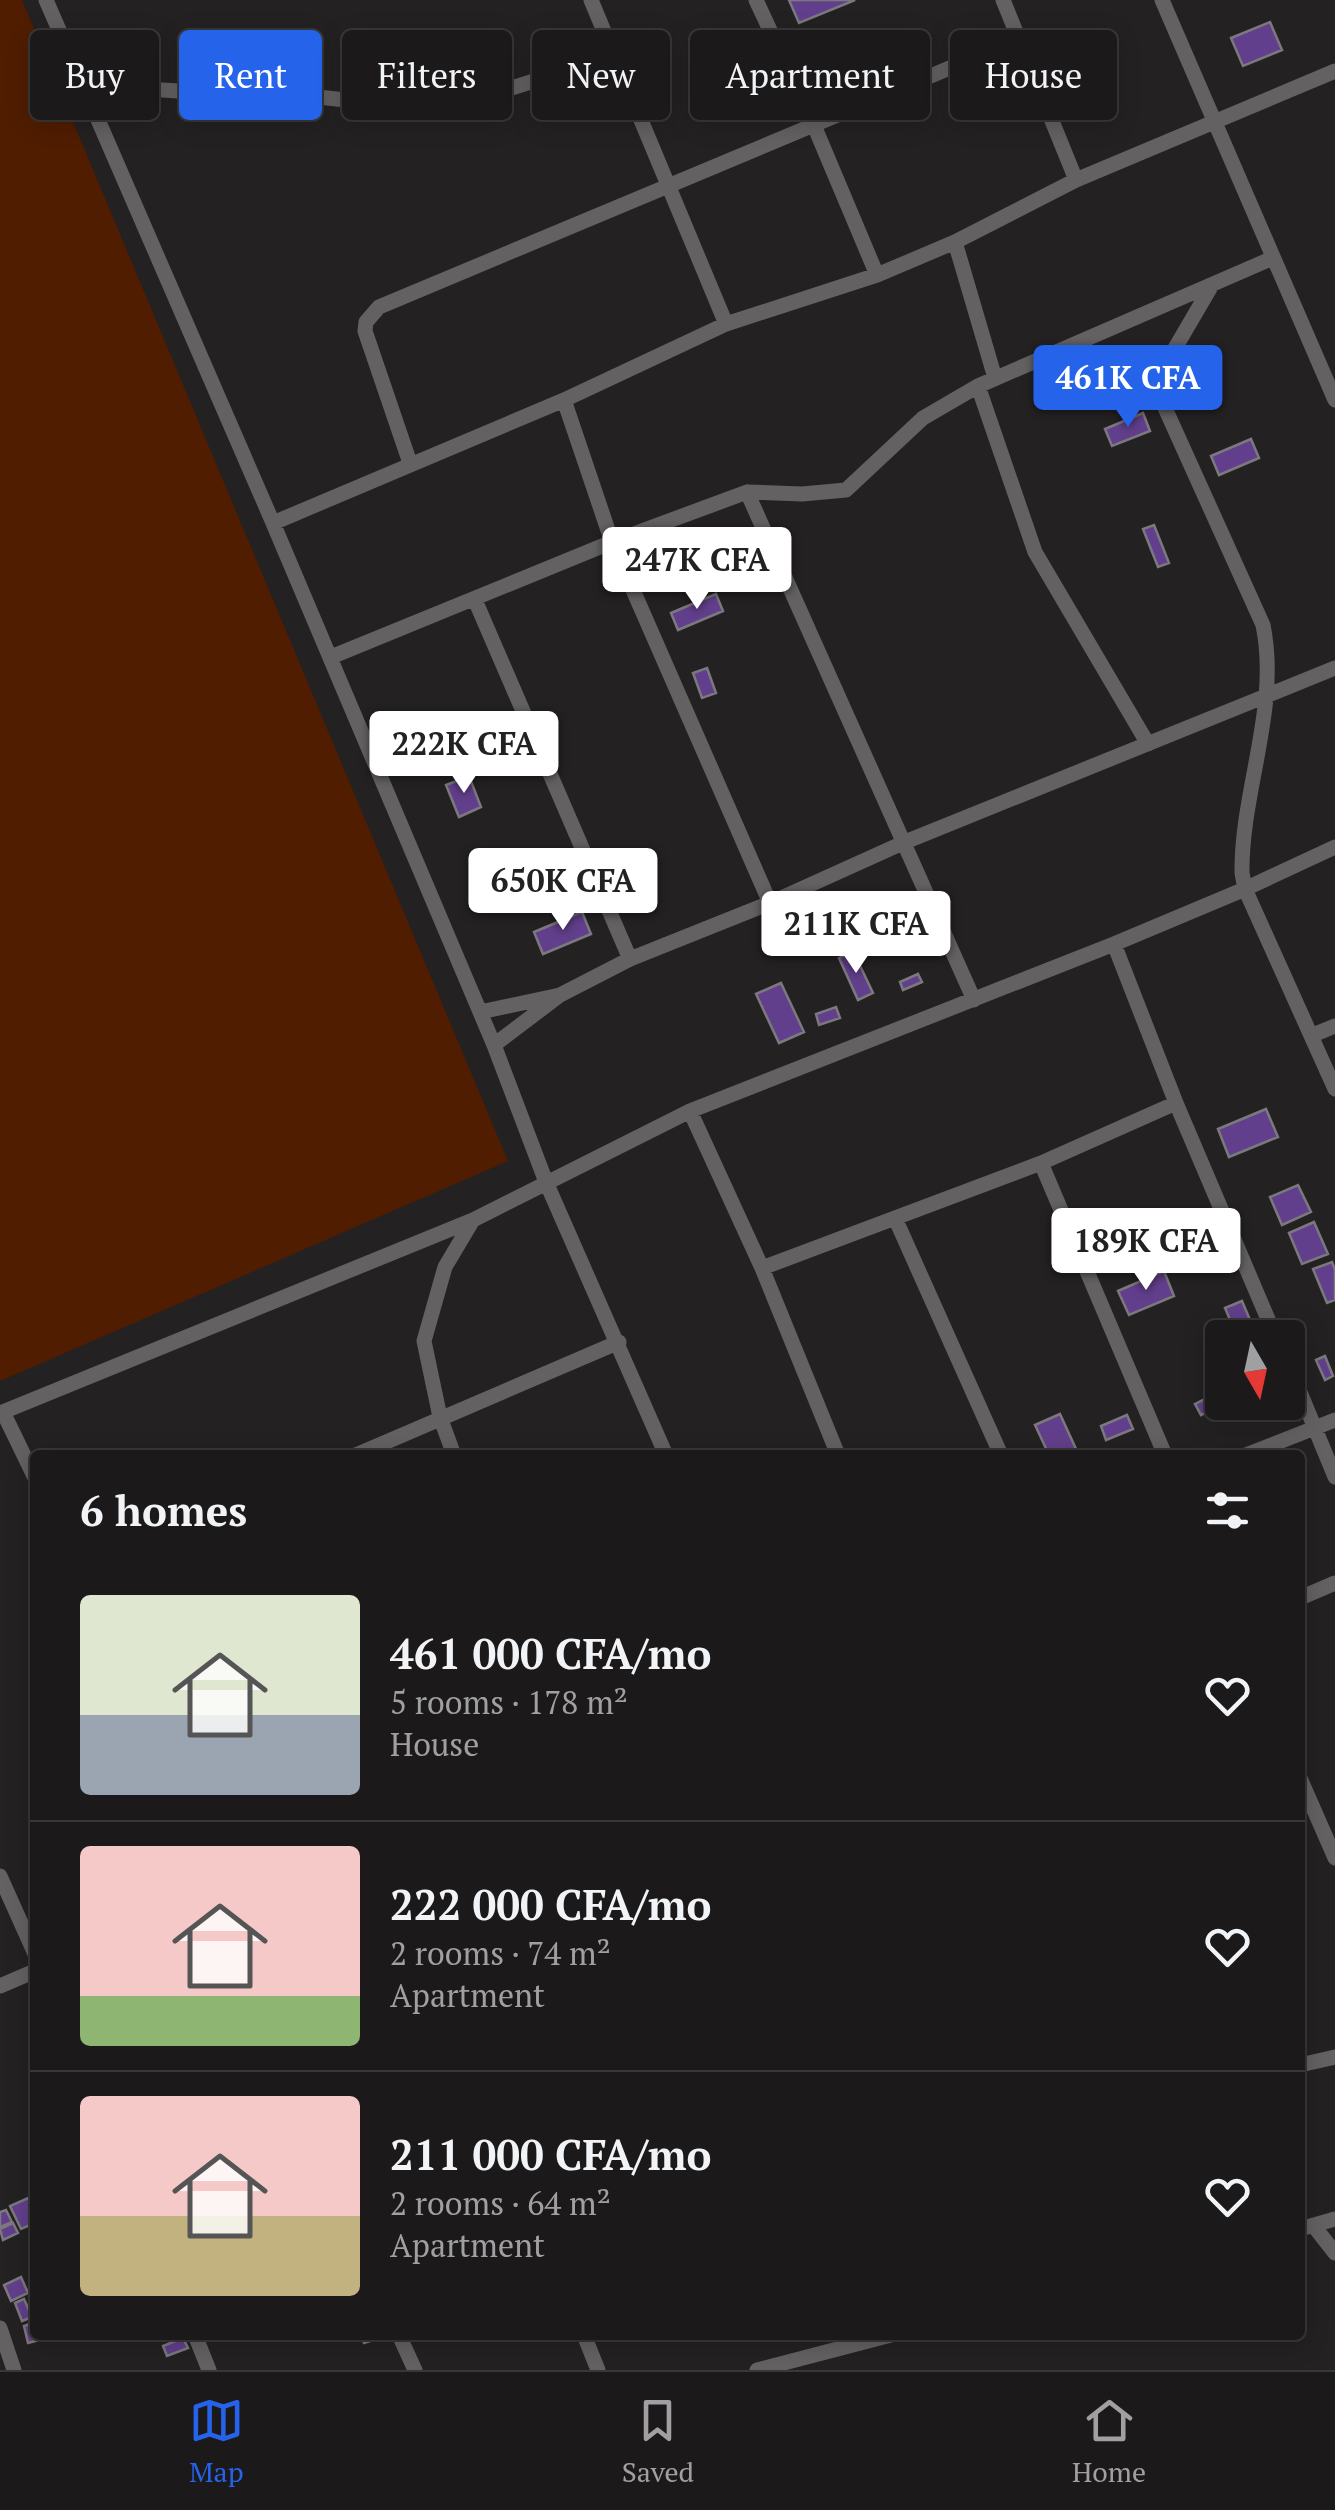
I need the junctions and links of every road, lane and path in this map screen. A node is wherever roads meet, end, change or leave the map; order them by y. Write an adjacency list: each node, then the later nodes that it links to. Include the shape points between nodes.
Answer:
1 (46, 0): 6 (street)
2 (591, 0): 7 (street)
3 (756, 0): 17 (street)
4 (1003, 0): 8 (street)
5 (1162, 0): 16 (street)
6 (59, 30)
7 (603, 30)
8 (1015, 30)
9 (950, 67): 17 (street)
10 (1335, 71): 16 (street)
11 (532, 82): 12 (street, via 456,106)
12 (159, 90)
13 (98, 120): 31 (street)
14 (642, 120): 19 (street)
15 (1052, 120): 18 (street)
16 (1214, 122): 18 (street); 21 (street)
17 (813, 123): 19 (street); 22 (street)
18 (1076, 180): 20 (street)
19 (670, 184): 24 (street); 29 (street, via 372,312 367,344)
20 (955, 242): 22 (street); 25 (street)
21 (1274, 258): 23 (street); 28 (street)
22 (877, 274): 24 (street)
23 (1212, 285): 25 (street); 36 (street, via 1156,388 1263,625)
24 (726, 324): 27 (street)
25 (994, 378): 26 (street)
26 (978, 386): 30 (street, via 923,418 846,490); 37 (street, via 1034,552)
27 (564, 400): 29 (street); 32 (street)
28 (1335, 400)
29 (410, 464): 31 (street)
30 (747, 492): 32 (street); 38 (street)
31 (273, 523): 34 (street)
32 (612, 542): 33 (street); 41 (street)
33 (475, 600): 34 (street); 43 (street)
34 (331, 657): 46 (street)
35 (1335, 668): 36 (street)
36 (1266, 698): 37 (street); 40 (street, via 1242,859)
37 (1148, 744): 38 (street)
38 (904, 842): 41 (street); 45 (street)
39 (1335, 847): 40 (street)
40 (1245, 890): 42 (street); 48 (street)
41 (770, 903): 43 (street)
42 (1114, 944): 45 (street); 51 (street)
43 (630, 959): 44 (street)
44 (560, 995): 46 (street); 49 (street)
45 (974, 1000): 52 (street)
46 (480, 1012): 49 (street)
47 (1335, 1026): 48 (street)
48 (1313, 1036): 50 (street)
49 (494, 1045): 54 (street)
50 (1335, 1089)
51 (1176, 1103): 53 (street); 58 (street)
52 (690, 1112): 54 (street); 57 (street)
53 (1041, 1163): 55 (street); 70 (street)
54 (546, 1182): 56 (street); 59 (street)
55 (896, 1218): 57 (street); 69 (street)
56 (473, 1220): 61 (street); 62 (street, via 445,1266 425,1334)
57 (762, 1268): 68 (street)
58 (1268, 1320)
59 (618, 1342): 62 (street); 67 (street)
60 (1305, 1402): 64 (street)
61 (2, 1412): 72 (street)
62 (440, 1416): 65 (street); 66 (street)
63 (1335, 1420): 64 (street)
64 (1316, 1428): 71 (street); 73 (street)
65 (367, 1450)
66 (452, 1450)
67 (664, 1450)
68 (836, 1450)
69 (999, 1450)
70 (1163, 1450)
71 (1259, 1450)
72 (30, 1468)
73 (1335, 1478)
74 (1335, 1583): 75 (street)
75 (1305, 1596)
76 (1305, 1789): 77 (street)
77 (1335, 1858)
78 (0, 1876): 79 (street)
79 (30, 1943)
80 (30, 1973): 81 (street)
81 (0, 1986)
82 (1335, 2057): 83 (street)
83 (1305, 2064)
84 (1335, 2219): 85 (street)
85 (1306, 2227): 86 (street)
86 (1335, 2253)
87 (0, 2328): 92 (street)
88 (197, 2340): 93 (street)
89 (402, 2340): 94 (street)
90 (586, 2340): 95 (street)
91 (872, 2340): 96 (street)
92 (14, 2370)
93 (209, 2370)
94 (415, 2370)
95 (598, 2370)
96 (757, 2370)

